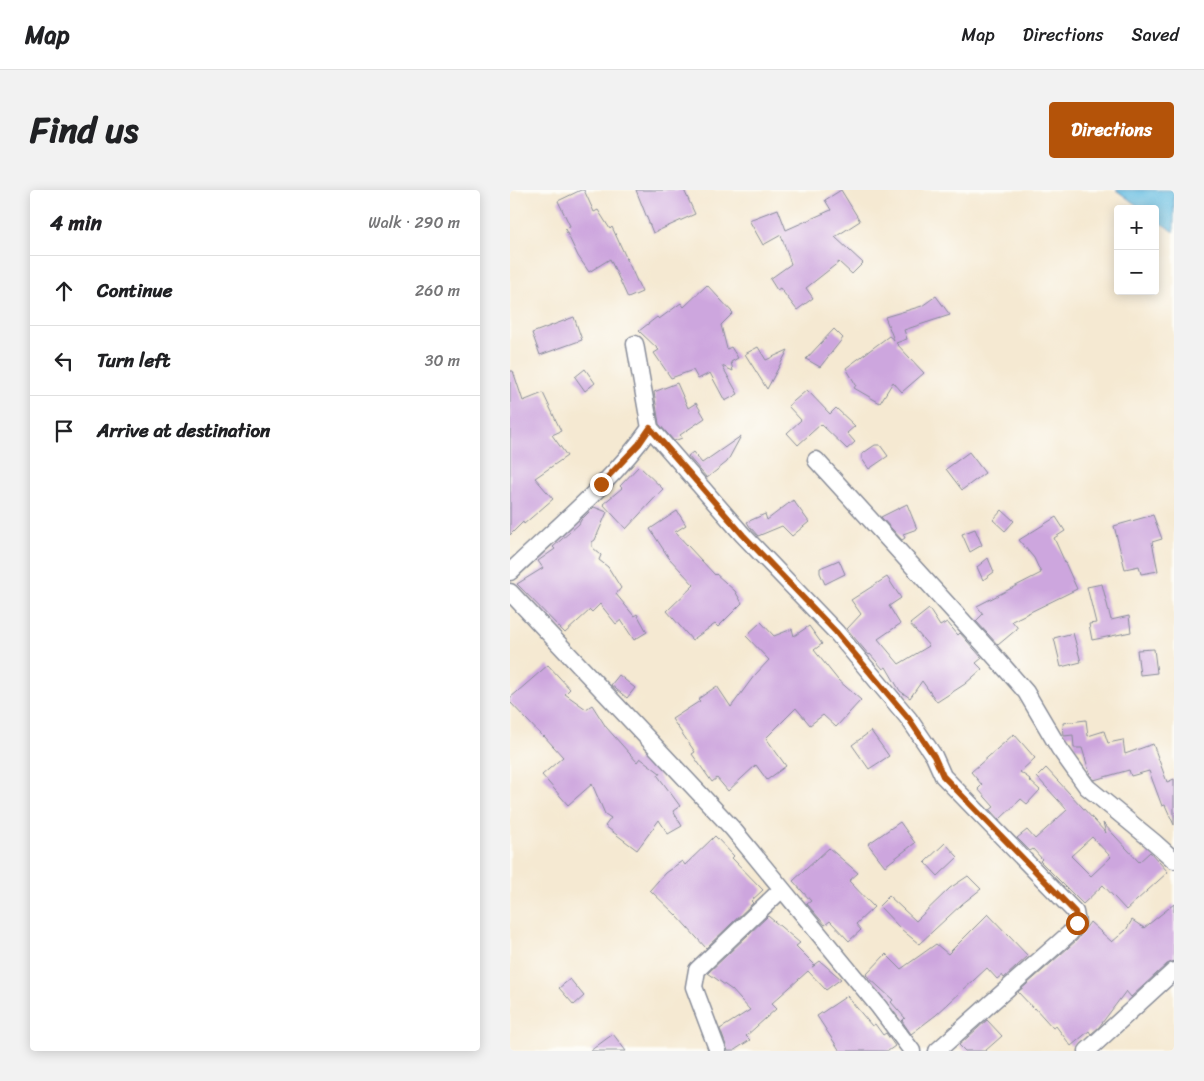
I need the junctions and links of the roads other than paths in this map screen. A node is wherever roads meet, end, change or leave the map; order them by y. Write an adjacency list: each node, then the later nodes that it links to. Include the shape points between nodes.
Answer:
1 (635, 344): 2 (street)
2 (650, 428): 4 (street, via 601,484); 11 (street, via 743,535 836,632 909,719 934,756 943,776 1075,912 1077,923 1070,933)
3 (816, 460): 6 (street, via 1026,692 1087,787)
4 (510, 572)
5 (510, 592): 7 (street, via 732,828)
6 (1174, 860)
7 (782, 889): 9 (street, via 698,970 694,987); 10 (street)
8 (1174, 971): 12 (street)
9 (718, 1051)
10 (912, 1051)
11 (937, 1051)
12 (1087, 1051)

